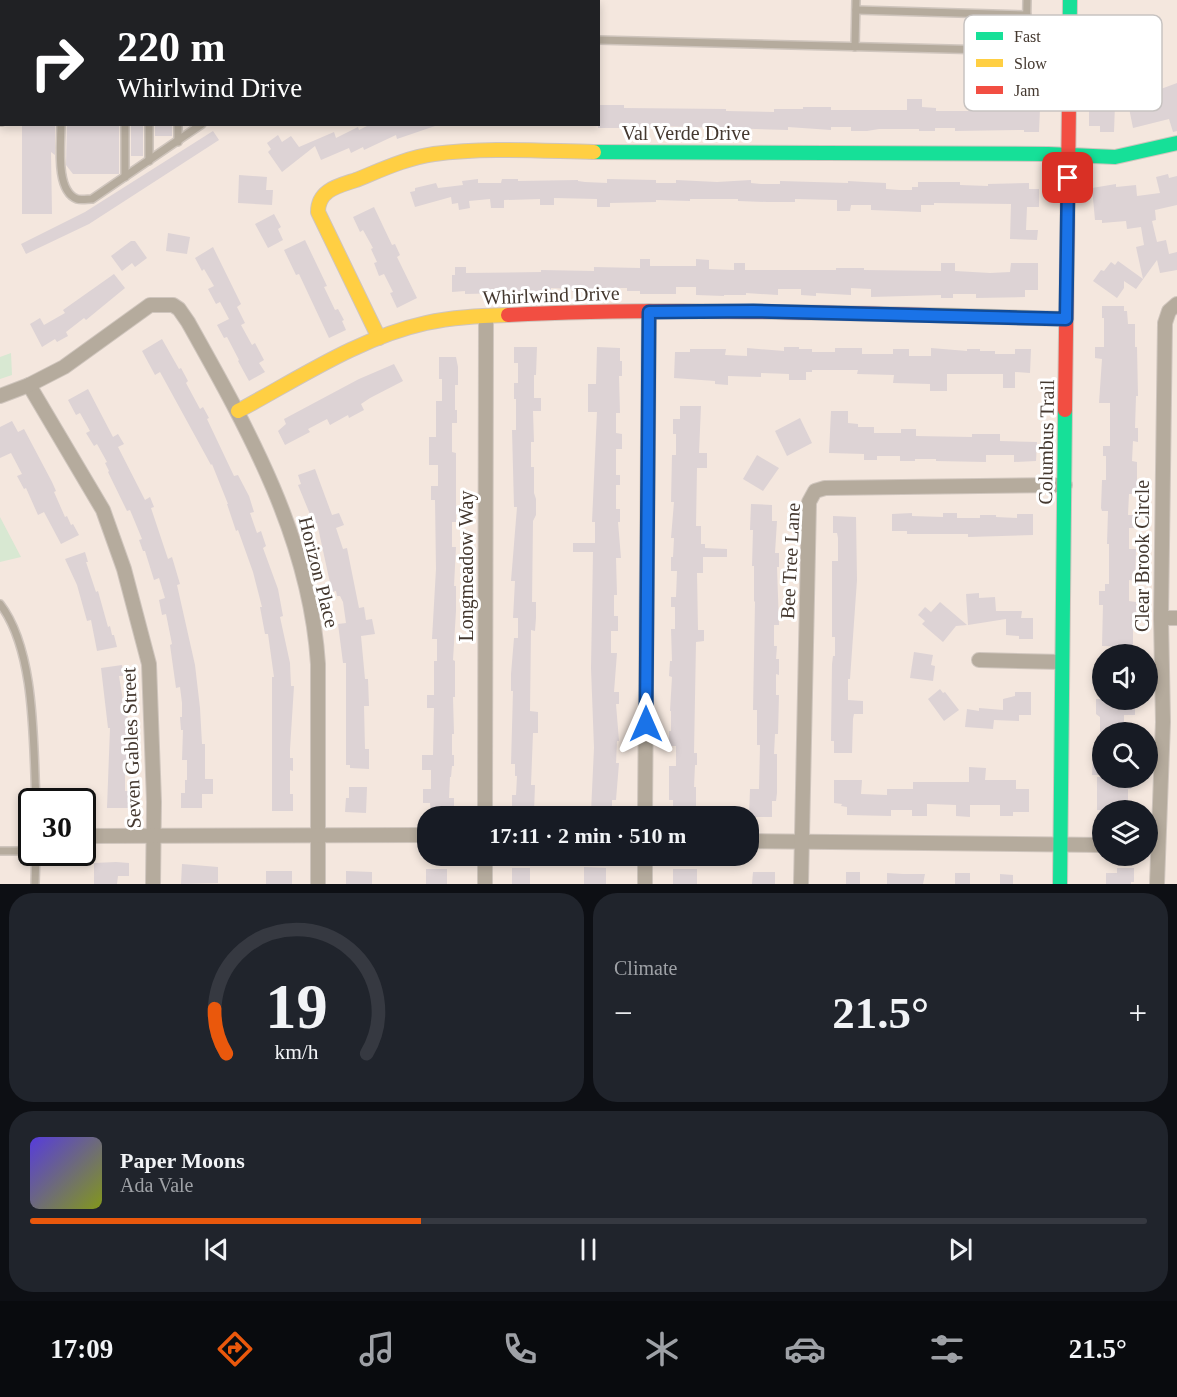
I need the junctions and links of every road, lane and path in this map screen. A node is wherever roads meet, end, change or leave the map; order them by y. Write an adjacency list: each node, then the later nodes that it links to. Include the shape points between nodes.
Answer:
1 (856, 0): 4 (lane)
2 (1027, 0): 5 (lane)
3 (1070, 0): 6 (street, Columbus Trail)
4 (856, 10): 5 (lane); 8 (lane)
5 (1026, 15)
6 (1070, 15)
7 (600, 40): 8 (lane)
8 (855, 47): 9 (lane)
9 (964, 50)
10 (1068, 111): 18 (street, Columbus Trail)
11 (61, 126): 20 (lane, via 61,177 68,191 78,199 92,199)
12 (125, 126): 20 (lane)
13 (149, 126): 19 (lane)
14 (178, 126): 16 (lane)
15 (199, 126): 16 (lane)
16 (178, 142): 19 (lane)
17 (1177, 142): 18 (street, Val Verde Drive, via 1115,157)
18 (1068, 155): 24 (street, Columbus Trail); 25 (street, Val Verde Drive, via 474,151 406,160 326,191 318,204 318,212)
19 (149, 161): 20 (lane)
20 (125, 177)
21 (1177, 304): 29 (street, Clear Brook Circle, via 1169,311 1165,323)
22 (649, 312): 23 (street, Whirlwind Drive); 24 (street, Whirlwind Drive); 40 (street)
23 (486, 316): 25 (street, Whirlwind Drive, via 426,323); 39 (street, Longmeadow Way)
24 (1066, 319): 31 (street, Columbus Trail)
25 (379, 338): 28 (street, Whirlwind Drive)
26 (29, 385): 27 (street); 28 (street, Horizon Place, via 64,367 150,305 166,304 179,309 188,322); 42 (street, Seven Gables Street, via 103,510 124,569 149,664)
27 (0, 396)
28 (238, 411): 41 (street, Horizon Place, via 292,532 316,629)
29 (1162, 458): 30 (street); 33 (street, Clear Brook Circle)
30 (1177, 458)
31 (1065, 485): 36 (street, Columbus Trail); 46 (street, Bee Tree Lane, via 814,491 810,502)
32 (1, 604): 37 (lane, via 18,638 31,699)
33 (1161, 618): 34 (street); 38 (street, Clear Brook Circle, via 1163,722)
34 (1177, 618)
35 (979, 660): 36 (street)
36 (1062, 662): 47 (street, Columbus Trail)
37 (35, 788)
38 (1157, 800)
39 (485, 806)
40 (645, 806)
41 (318, 834): 42 (street); 43 (street); 57 (street, Horizon Place)
42 (153, 835): 44 (street); 56 (street, Seven Gables Street)
43 (417, 835)
44 (96, 836)
45 (759, 841): 46 (street)
46 (802, 842): 47 (street); 60 (street, Bee Tree Lane)
47 (1060, 845): 48 (street); 61 (street, Columbus Trail)
48 (1092, 845)
49 (0, 851): 50 (lane)
50 (18, 851)
51 (36, 866): 55 (lane)
52 (485, 866): 58 (street)
53 (645, 866): 59 (street)
54 (1155, 866): 62 (street, Clear Brook Circle)
55 (35, 884)
56 (153, 884)
57 (318, 884)
58 (485, 884)
59 (645, 884)
60 (801, 884)
61 (1060, 884)
62 (1157, 884)

